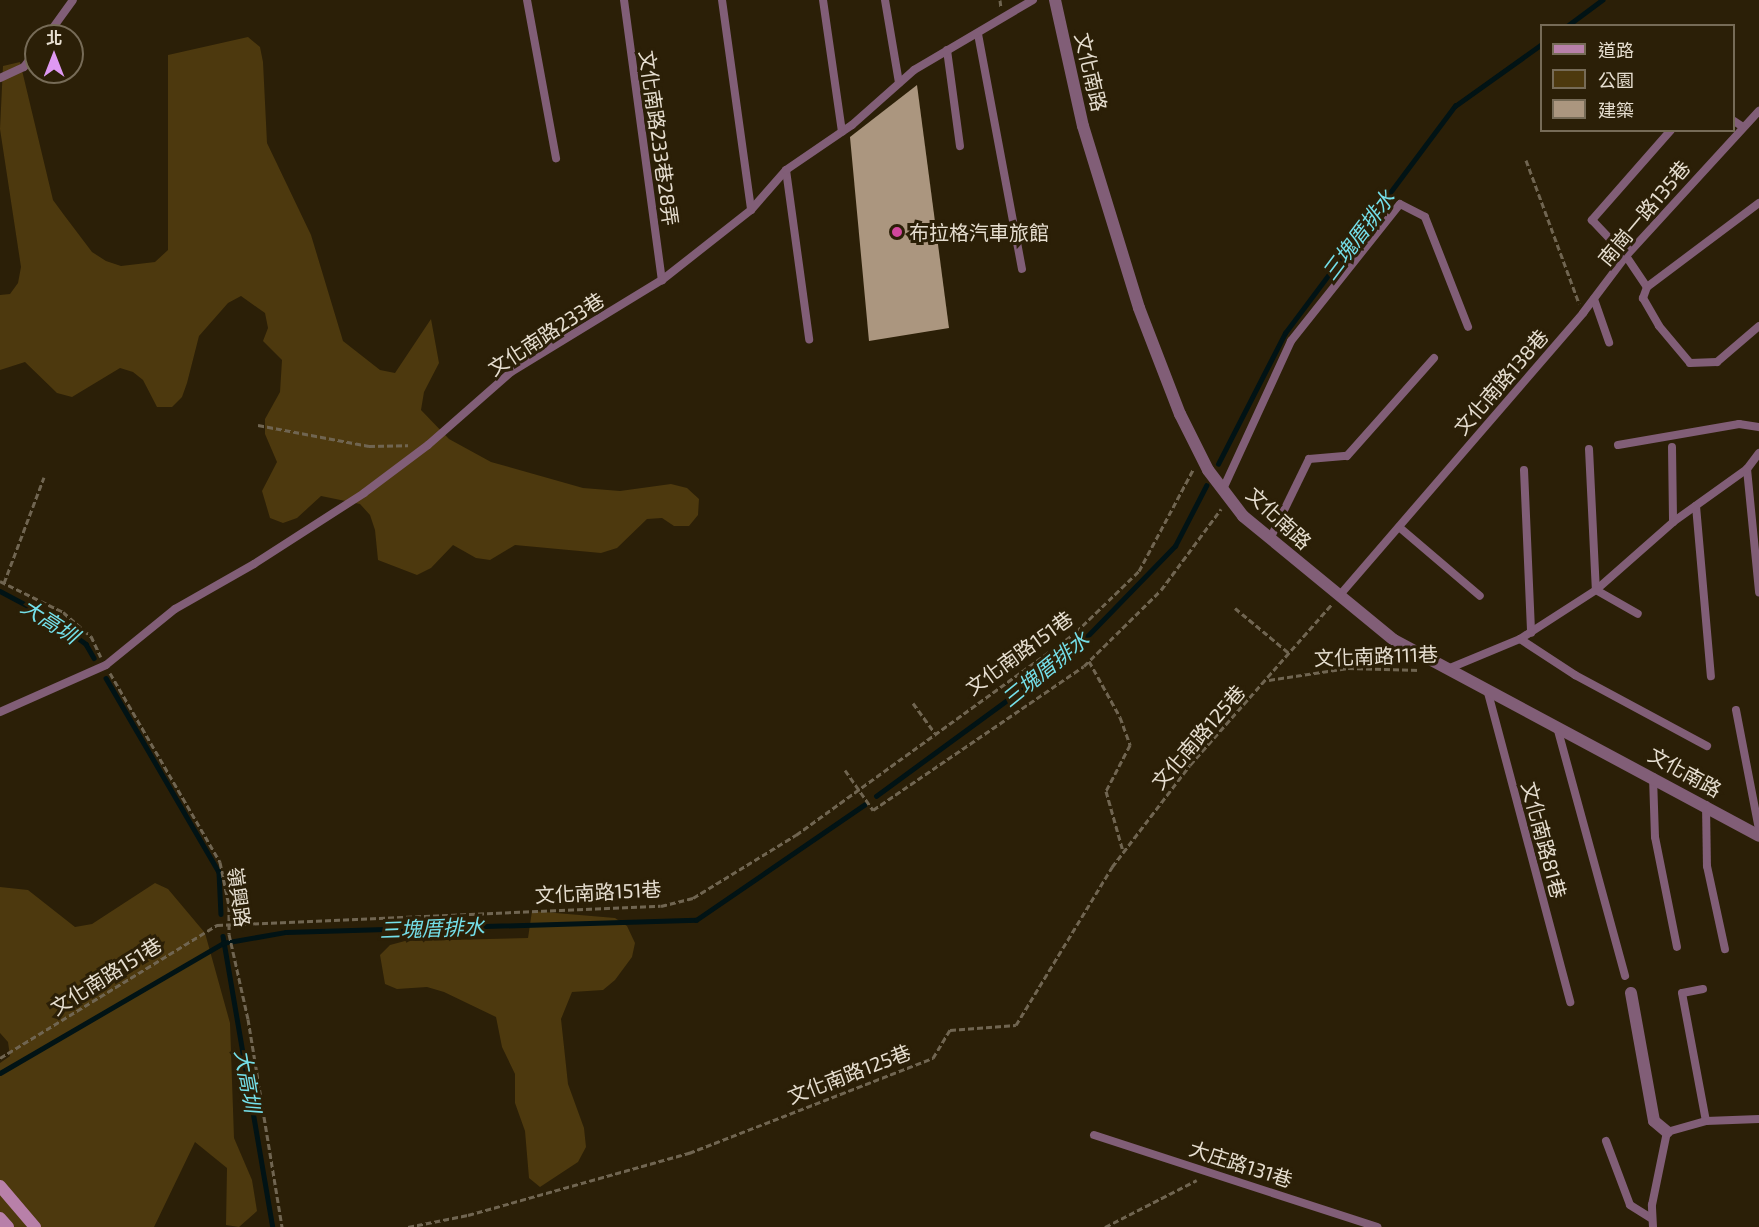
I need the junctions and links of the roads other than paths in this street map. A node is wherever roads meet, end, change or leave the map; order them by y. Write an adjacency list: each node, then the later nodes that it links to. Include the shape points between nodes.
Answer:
1 (73, 0): 9 (lane)
2 (527, 0): 21 (lane)
3 (624, 0): 27 (lane, 文化南路233巷28弄)
4 (722, 0): 24 (lane)
5 (823, 0): 18 (lane)
6 (885, 0): 14 (lane)
7 (1034, 0): 10 (lane, 文化南路233巷)
8 (1055, 0): 43 (street, 文化南路, via 1083,126 1139,308 1180,414)
9 (56, 24)
10 (978, 34): 11 (lane, 文化南路233巷); 26 (lane)
11 (947, 50): 14 (lane, 文化南路233巷); 20 (lane)
12 (24, 67): 13 (lane)
13 (0, 78)
14 (899, 83): 18 (lane, 文化南路233巷)
15 (1759, 111): 17 (lane, 南崗一路135巷)
16 (1735, 122): 17 (lane)
17 (1743, 127): 25 (lane, 南崗一路135巷)
18 (842, 132): 22 (lane, 文化南路233巷)
19 (1669, 132): 25 (lane, via 1592,220)
20 (960, 146)
21 (556, 158)
22 (786, 170): 24 (lane, 文化南路233巷); 33 (lane)
23 (1759, 203): 28 (lane)
24 (751, 210): 27 (lane, 文化南路233巷)
25 (1626, 256): 28 (lane); 29 (lane, 南崗一路135巷)
26 (1022, 269)
27 (662, 280): 60 (lane, 文化南路233巷, via 511,372 428,445 364,494 175,609 106,665)
28 (1647, 287): 31 (lane, via 1644,298 1659,326 1690,363 1717,362)
29 (1594, 299): 30 (lane, 南崗一路135巷); 34 (lane)
30 (1583, 313): 46 (lane, 文化南路138巷)
31 (1759, 326)
32 (1468, 327): 43 (lane, via 1425,217 1400,204 1291,342)
33 (809, 339)
34 (1609, 342)
35 (1434, 358): 48 (lane, via 1347,456 1309,459)
36 (1759, 428): 37 (lane, via 1739,424)
37 (1618, 445)
38 (1672, 447): 45 (lane)
39 (1589, 449): 49 (lane)
40 (1759, 453): 41 (lane)
41 (1747, 469): 44 (lane); 47 (lane)
42 (1524, 470): 54 (lane)
43 (1226, 493): 48 (street, 文化南路)
44 (1696, 506): 45 (lane); 57 (lane)
45 (1673, 522): 49 (lane)
46 (1399, 527): 51 (lane, 文化南路138巷); 52 (lane)
47 (1756, 535): 50 (lane)
48 (1270, 539): 51 (street, 文化南路)
49 (1596, 590): 53 (lane); 54 (lane)
50 (1759, 592)
51 (1339, 596): 56 (street, 文化南路, via 1394,640)
52 (1480, 596)
53 (1638, 614)
54 (1531, 633): 55 (lane)
55 (1520, 639): 56 (lane); 62 (lane, via 1575,675)
56 (1450, 668): 58 (street, 文化南路)
57 (1712, 676)
58 (1486, 686): 61 (street, 文化南路); 72 (lane, 文化南路81巷)
59 (1736, 710): 65 (lane)
60 (0, 712)
61 (1557, 724): 63 (street, 文化南路); 69 (lane)
62 (1707, 746)
63 (1653, 777): 64 (street, 文化南路); 67 (lane, via 1655,837)
64 (1706, 805): 66 (street, 文化南路); 68 (lane, via 1707,866)
65 (1759, 830)
66 (1759, 836)
67 (1677, 947)
68 (1725, 949)
69 (1625, 976)
70 (1703, 989): 74 (lane, via 1682,993)
71 (1631, 993): 75 (street, via 1654,1121)
72 (1570, 1002)
73 (1759, 1119): 74 (lane)
74 (1706, 1120): 75 (lane)
75 (1667, 1132): 80 (lane)
76 (1094, 1135): 83 (lane, 大庄路131巷)
77 (1606, 1141): 80 (lane, via 1630,1205)
78 (0, 1186): 82 (main road)
79 (0, 1218): 81 (main road)
80 (1652, 1222)
81 (8, 1227)
82 (35, 1227)
83 (1377, 1227)

